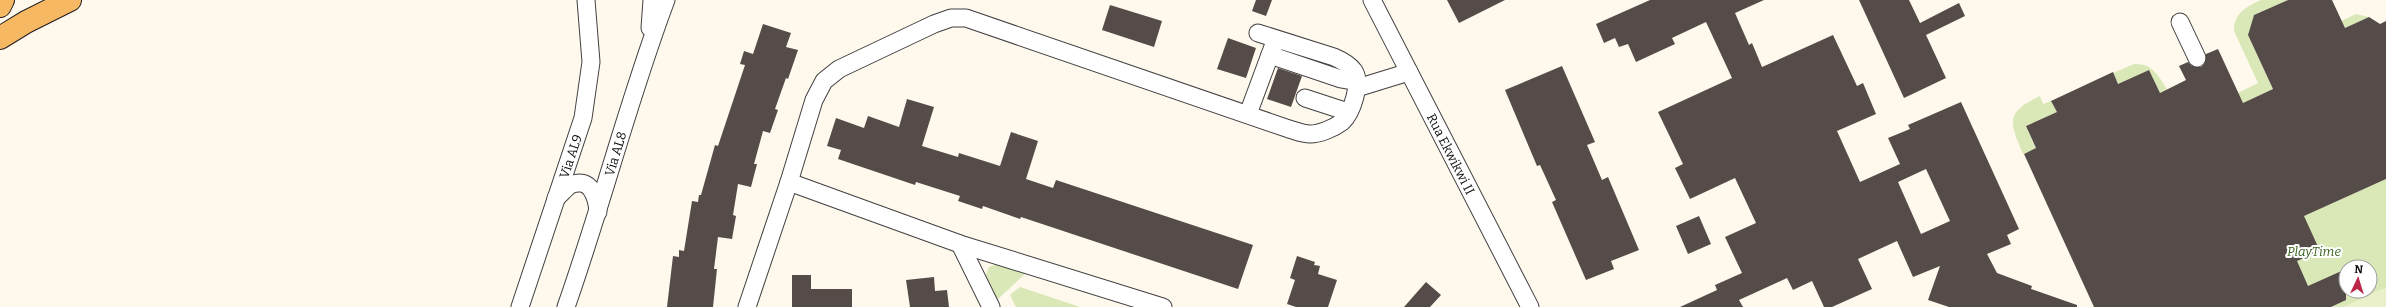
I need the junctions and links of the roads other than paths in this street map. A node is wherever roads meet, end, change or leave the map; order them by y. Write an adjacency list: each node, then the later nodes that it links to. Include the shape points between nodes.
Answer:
1 (3, 0): 8 (main road)
2 (70, 0): 12 (main road)
3 (586, 0): 11 (street, Via AL9)
4 (598, 0): 11 (street)
5 (652, 0): 14 (street)
6 (666, 0): 14 (street, Via AL8)
7 (1372, 0): 17 (street, Rua Ekwikwi II)
8 (0, 6)
9 (2180, 22): 16 (street)
10 (1258, 33): 13 (street)
11 (588, 35): 23 (street, Via AL9, via 591,62 588,93 576,144)
12 (0, 38)
13 (1277, 39): 15 (street); 18 (street, via 1344,62 1354,71)
14 (648, 48): 24 (street, Via AL8)
15 (1270, 55): 18 (street); 21 (street)
16 (2197, 58)
17 (1409, 72): 18 (street); 31 (street, Rua Ekwikwi II)
18 (1358, 85): 20 (street)
19 (1305, 98): 20 (street)
20 (1348, 112): 21 (street, via 1343,121 1311,134)
21 (1248, 114): 22 (street, via 980,22 966,18 951,18 852,62 824,81 814,100)
22 (789, 182): 25 (street); 28 (street)
23 (556, 198): 24 (street, via 570,185 582,184 590,188 596,196); 26 (street, Via AL9)
24 (598, 213): 27 (street, Via AL8)
25 (960, 244): 29 (street); 30 (street)
26 (520, 307)
27 (566, 307)
28 (747, 307)
29 (991, 307)
30 (1162, 307)
31 (1530, 307)

